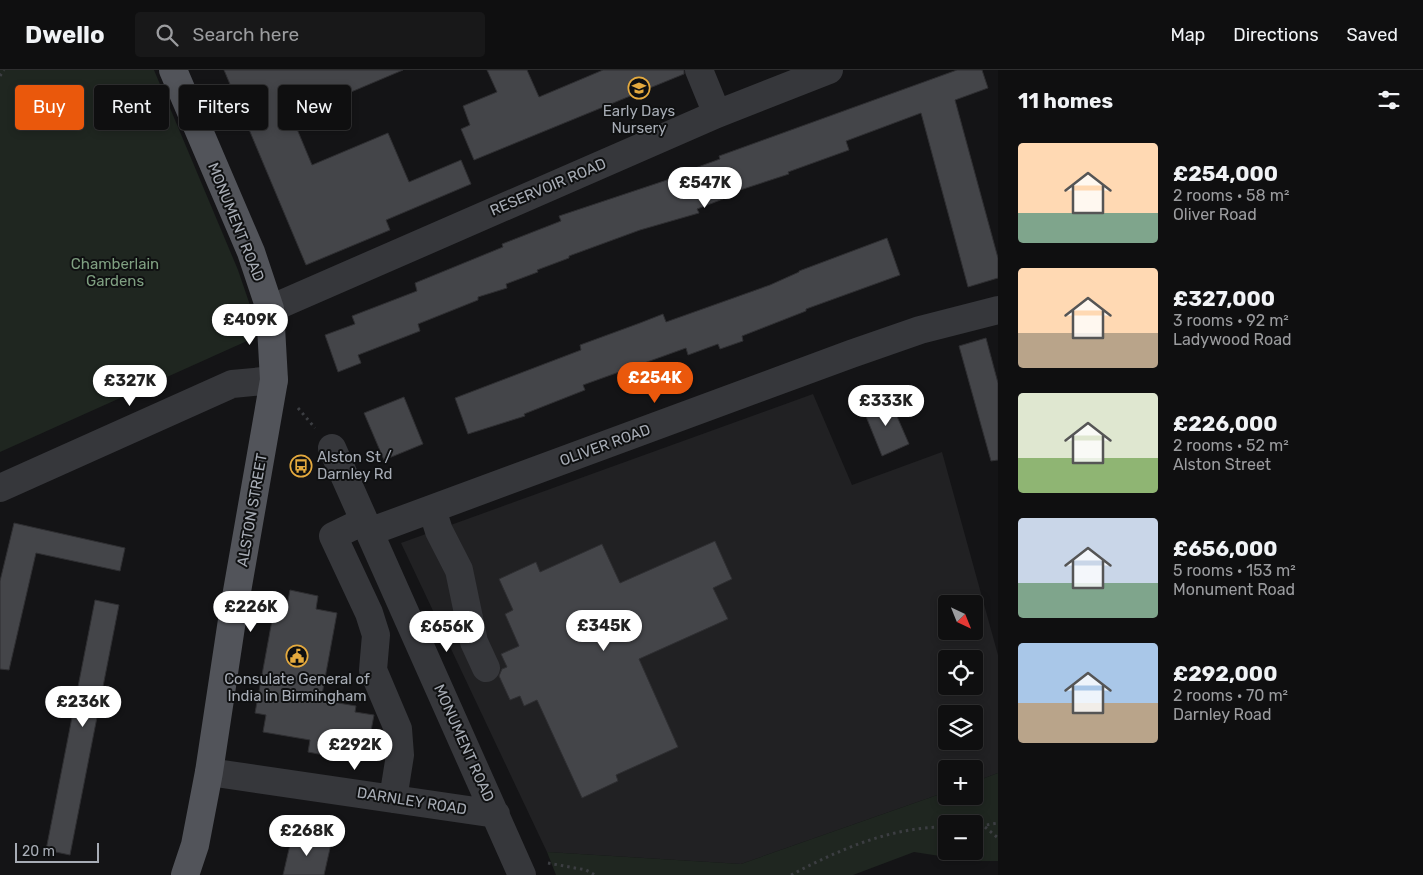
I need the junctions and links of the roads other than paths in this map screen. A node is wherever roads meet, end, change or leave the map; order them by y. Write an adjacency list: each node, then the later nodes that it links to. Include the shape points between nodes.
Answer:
1 (173, 70): 5 (main road, MONUMENT ROAD, via 251,252)
2 (699, 70): 4 (street)
3 (830, 70): 4 (street, RESERVOIR ROAD)
4 (717, 114): 5 (street, RESERVOIR ROAD)
5 (270, 309): 7 (main road, MONUMENT ROAD)
6 (996, 319): 10 (street, OLIVER ROAD, via 955,320 842,357)
7 (274, 380): 9 (street, via 232,384); 13 (main road, ALSTON STREET)
8 (332, 448): 11 (street, MONUMENT ROAD)
9 (0, 488)
10 (432, 509): 11 (street, OLIVER ROAD); 12 (street, via 439,531 459,570 474,642)
11 (366, 526): 14 (street, OLIVER ROAD, via 333,536 369,613 376,635 373,670 398,729 400,755); 15 (street, MONUMENT ROAD)
12 (486, 668)
13 (208, 772): 14 (street, DARNLEY ROAD); 17 (main road, ALSTON STREET, via 195,845)
14 (393, 799): 15 (street, DARNLEY ROAD)
15 (496, 814): 16 (street, MONUMENT ROAD)
16 (518, 866)
17 (185, 875)

